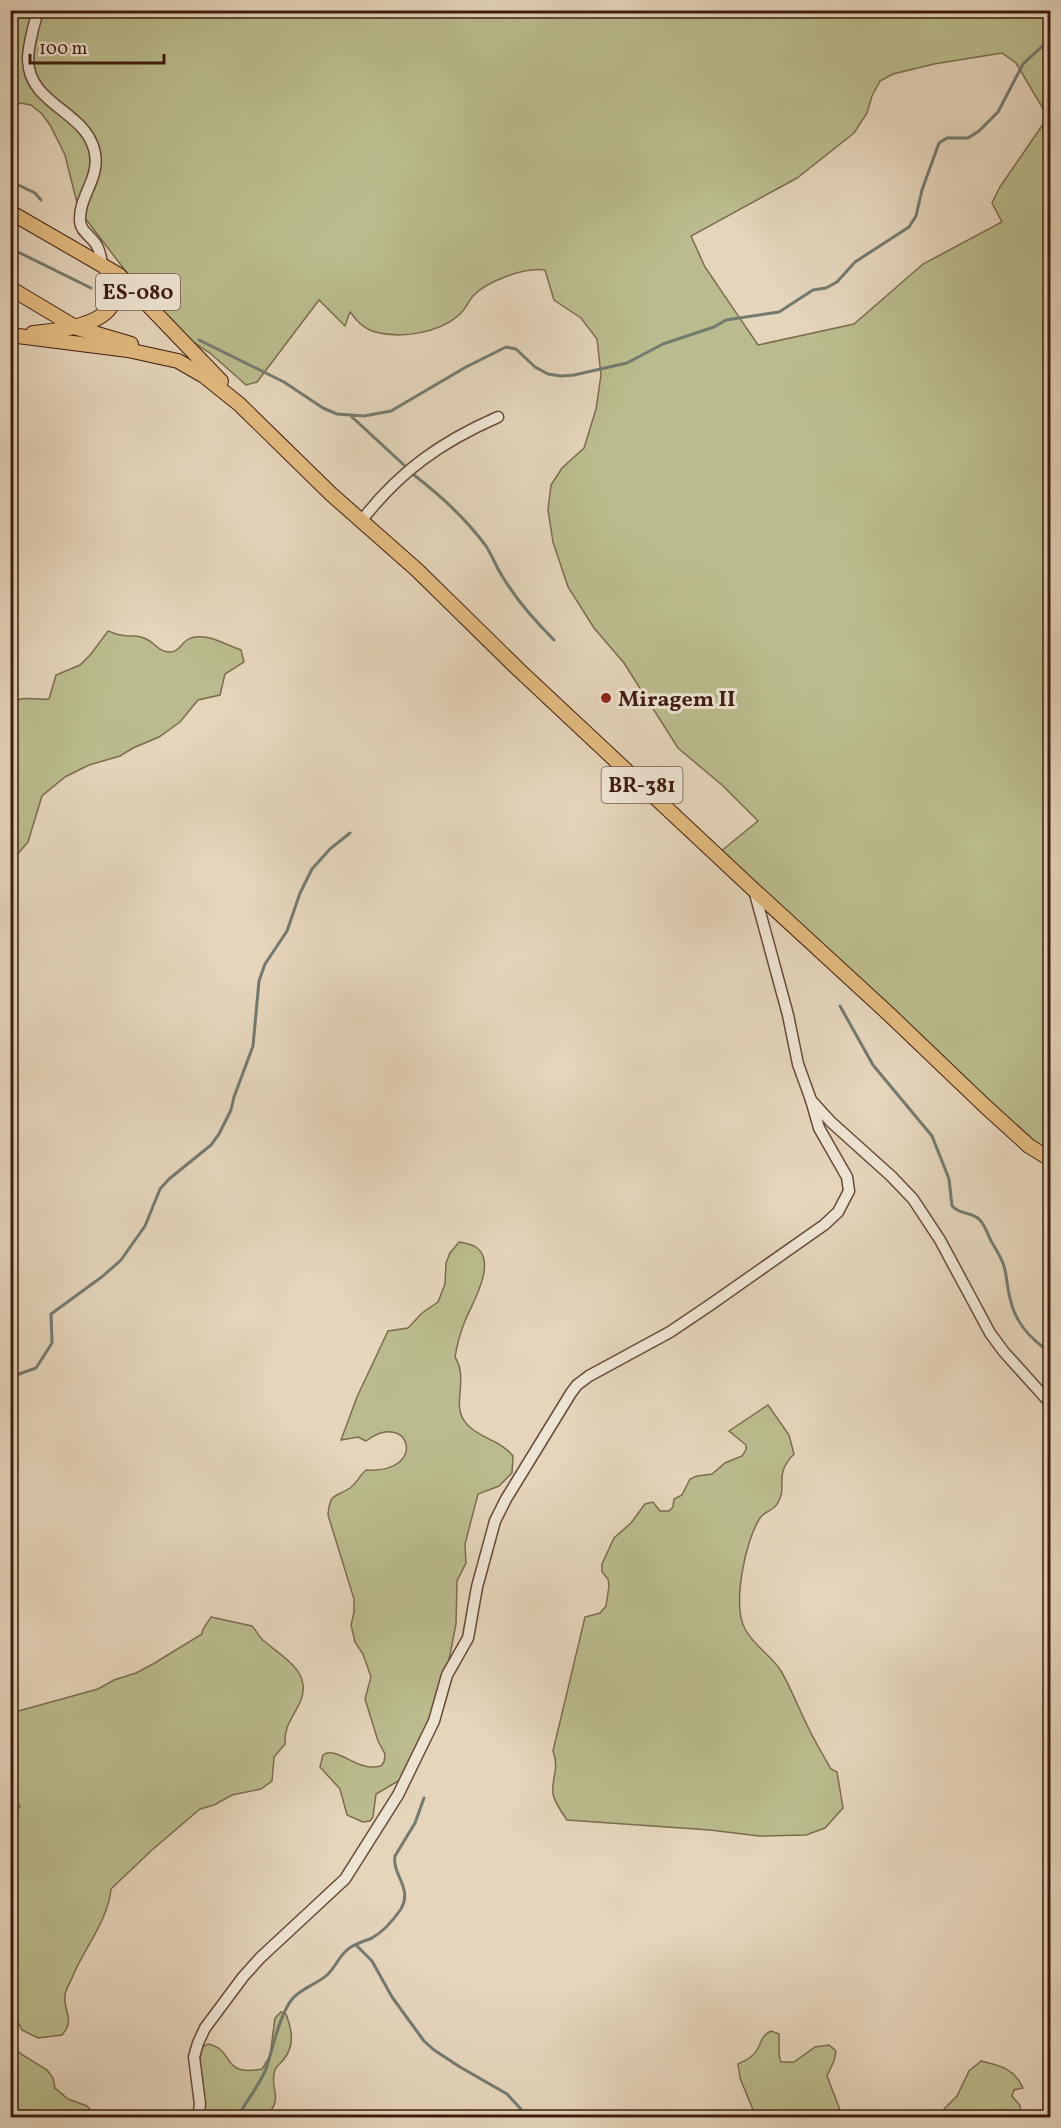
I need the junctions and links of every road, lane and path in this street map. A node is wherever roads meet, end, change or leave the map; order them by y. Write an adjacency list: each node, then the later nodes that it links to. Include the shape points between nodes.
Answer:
1 (38, 10): 3 (street, via 29,68 39,91 76,122 94,147 96,165 80,220 84,232 97,245)
2 (10, 212): 3 (main road, ES-080)
3 (102, 264): 5 (main road, via 114,282 111,305 91,323); 8 (main road, ES-080, via 140,294)
4 (10, 288): 5 (main road, ES-080)
5 (77, 328): 6 (main road); 7 (main road, ES-080)
6 (10, 335): 7 (main road, via 128,350)
7 (178, 361): 8 (main road, BR-381)
8 (239, 404): 10 (main road, BR-381)
9 (498, 417): 10 (street, via 462,433 417,464)
10 (362, 520): 11 (main road, BR-381)
11 (754, 890): 12 (street, via 798,1064); 13 (main road, BR-381, via 1029,1146)
12 (811, 1100): 14 (street, via 913,1199 990,1333); 15 (street, via 819,1128 847,1177 849,1191 843,1205 824,1225 710,1305 670,1332 589,1376 571,1393 495,1521 468,1638 447,1676 434,1722 398,1795 345,1879 260,1958 202,2035 194,2057)
13 (1050, 1158)
14 (1050, 1403)
15 (198, 2118)

